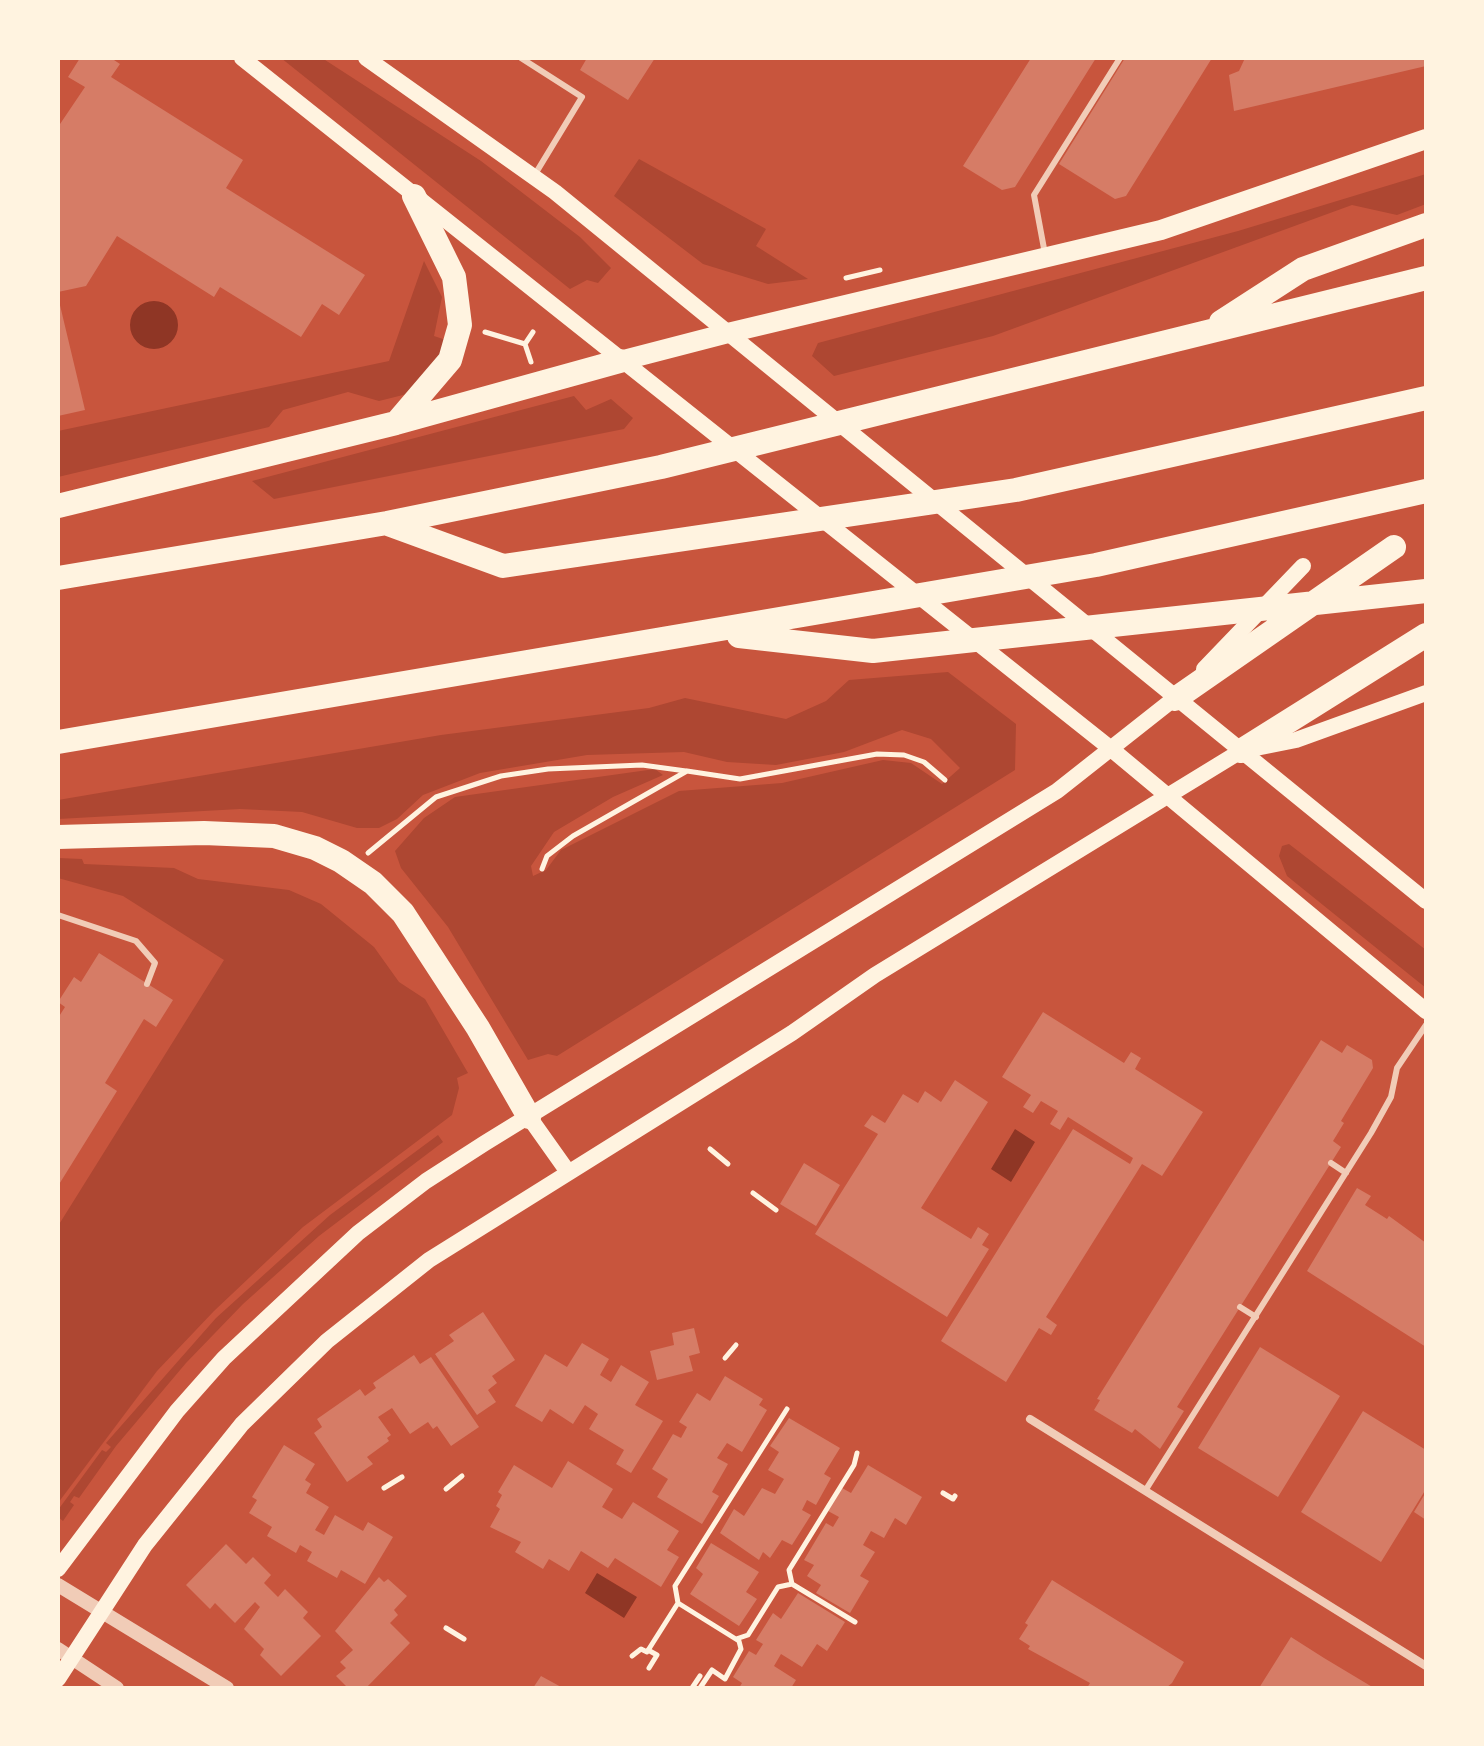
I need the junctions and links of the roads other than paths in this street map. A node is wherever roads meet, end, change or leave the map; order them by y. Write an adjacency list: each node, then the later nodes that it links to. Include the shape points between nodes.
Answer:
1 (242, 58): 7 (main road)
2 (366, 58): 6 (main road)
3 (521, 58): 6 (lane, via 582,97)
4 (1120, 58): 9 (lane, via 1034,195)
5 (1426, 139): 9 (main road, via 1161,230)
6 (534, 176): 11 (main road)
7 (414, 196): 13 (main road); 15 (highway, via 454,277 460,332 450,360)
8 (1426, 225): 12 (highway, via 1303,269)
9 (1045, 257): 11 (main road)
10 (1426, 278): 12 (highway)
11 (728, 333): 13 (main road); 26 (main road)
12 (1202, 334): 18 (highway, via 661,467)
13 (620, 361): 15 (highway); 28 (main road)
14 (1426, 398): 18 (highway, via 1016,490 503,566)
15 (396, 423): 17 (highway)
16 (1426, 491): 23 (highway, via 1096,565)
17 (58, 506)
18 (387, 523): 21 (highway)
19 (1394, 547): 26 (highway)
20 (1303, 566): 26 (main road)
21 (58, 578)
22 (1426, 591): 23 (highway, via 873,651)
23 (709, 633): 27 (highway)
24 (1426, 635): 29 (highway)
25 (1426, 693): 29 (main road, via 1296,740)
26 (1175, 699): 28 (main road); 29 (main road)
27 (58, 742)
28 (1110, 748): 30 (main road); 37 (main road, via 1057,791)
29 (1241, 751): 30 (main road); 32 (main road)
30 (1166, 797): 35 (main road); 39 (main road)
31 (58, 837): 37 (highway, via 274,836 315,848 351,867 394,903 414,928)
32 (1426, 901)
33 (58, 915): 34 (lane, via 136,941 155,963)
34 (147, 984)
35 (1426, 1011)
36 (1426, 1025): 40 (lane, via 1397,1068 1391,1097)
37 (529, 1117): 39 (main road); 45 (main road, via 426,1181 280,1302 177,1411)
38 (1331, 1163): 40 (lane)
39 (568, 1172): 47 (main road, via 429,1260 327,1341 242,1424 167,1515)
40 (1346, 1173): 42 (lane)
41 (1240, 1307): 42 (lane)
42 (1256, 1317): 44 (lane)
43 (1030, 1419): 44 (street)
44 (1145, 1491): 49 (street)
45 (58, 1569)
46 (58, 1585): 47 (street)
47 (100, 1611): 48 (main road); 52 (street)
48 (64, 1655): 50 (main road); 51 (street)
49 (1426, 1666)
50 (58, 1679)
51 (117, 1688)
52 (227, 1688)

